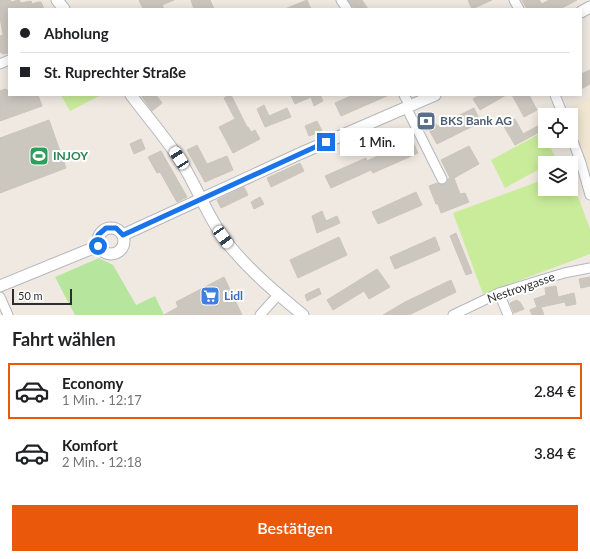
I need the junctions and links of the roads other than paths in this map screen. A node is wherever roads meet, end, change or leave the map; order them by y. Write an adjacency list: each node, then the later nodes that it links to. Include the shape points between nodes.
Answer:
1 (57, 0): 2 (street)
2 (63, 8)
3 (131, 96): 12 (street, via 174,151)
4 (404, 96): 7 (street)
5 (433, 96): 7 (street)
6 (555, 96): 8 (street)
7 (408, 107): 10 (street); 12 (street)
8 (560, 108)
9 (575, 148): 11 (street)
10 (442, 179)
11 (590, 195)
12 (201, 198): 13 (street); 18 (street, via 218,230 246,266)
13 (123, 235): 14 (street, via 116,228 106,228 98,235); 14 (street, via 124,246 117,253 106,253)
14 (98, 246): 16 (street)
15 (590, 268): 17 (street, Nestroygasse)
16 (0, 286)
17 (499, 293): 23 (street, Nestroygasse); 24 (street)
18 (278, 295): 21 (street); 22 (street)
19 (0, 297): 20 (street)
20 (8, 315)
21 (260, 315)
22 (303, 315)
23 (453, 315)
24 (508, 315)

